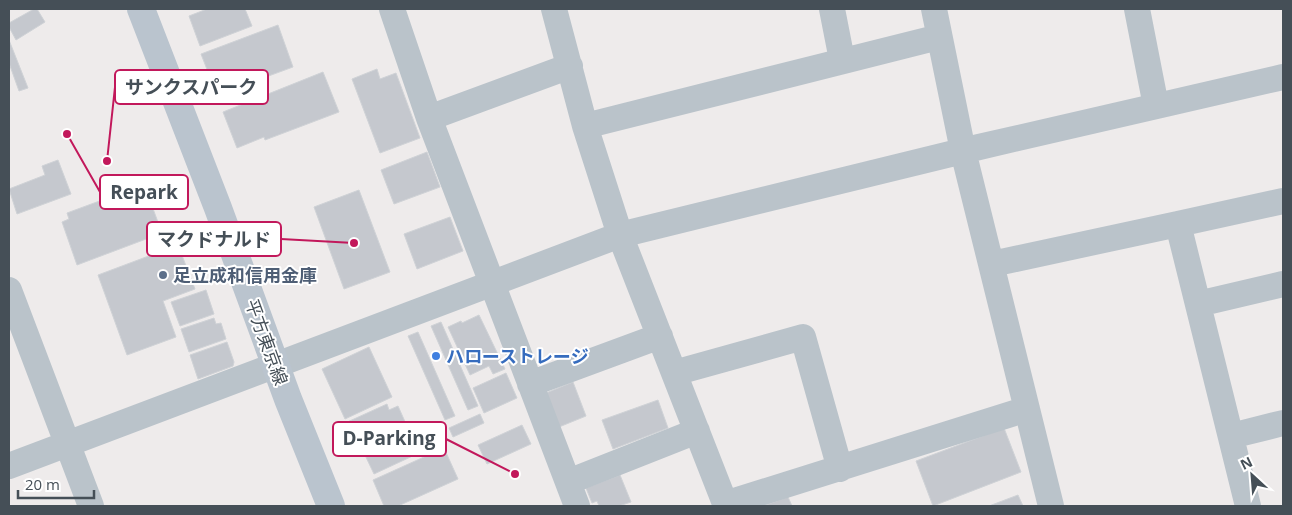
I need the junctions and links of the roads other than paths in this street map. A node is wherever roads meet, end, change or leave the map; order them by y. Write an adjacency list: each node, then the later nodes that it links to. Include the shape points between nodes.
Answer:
1 (141, 9): 25 (main road, 平方東京線)
2 (554, 9): 9 (street)
3 (832, 9): 8 (street)
4 (934, 9): 7 (street)
5 (1137, 9): 11 (street)
6 (399, 11): 12 (street)
7 (939, 36): 8 (street); 14 (street)
8 (842, 60): 13 (street)
9 (570, 66): 12 (street); 13 (street)
10 (1283, 76): 11 (street)
11 (1156, 106): 14 (street)
12 (429, 118): 20 (street)
13 (585, 126): 17 (street)
14 (963, 151): 17 (street); 18 (street)
15 (1283, 201): 16 (street)
16 (1178, 224): 18 (street); 22 (street)
17 (620, 235): 20 (street); 23 (street)
18 (992, 264): 28 (street)
19 (1283, 284): 22 (street)
20 (492, 285): 25 (street); 27 (street)
21 (9, 290): 24 (street)
22 (1198, 304): 31 (street)
23 (660, 336): 26 (street); 27 (street)
24 (19, 350): 32 (street)
25 (276, 366): 32 (street); 38 (main road, 平方東京線)
26 (674, 373): 30 (street); 34 (street, via 803,337)
27 (530, 384): 35 (street)
28 (1027, 408): 34 (street); 40 (street)
29 (1283, 423): 31 (street)
30 (697, 431): 35 (street); 36 (street)
31 (1230, 436): 41 (street)
32 (67, 444): 33 (street); 37 (street)
33 (9, 466)
34 (840, 469): 36 (street)
35 (568, 482): 39 (street)
36 (726, 505)
37 (91, 506)
38 (332, 506)
39 (577, 506)
40 (1052, 506)
41 (1248, 506)

